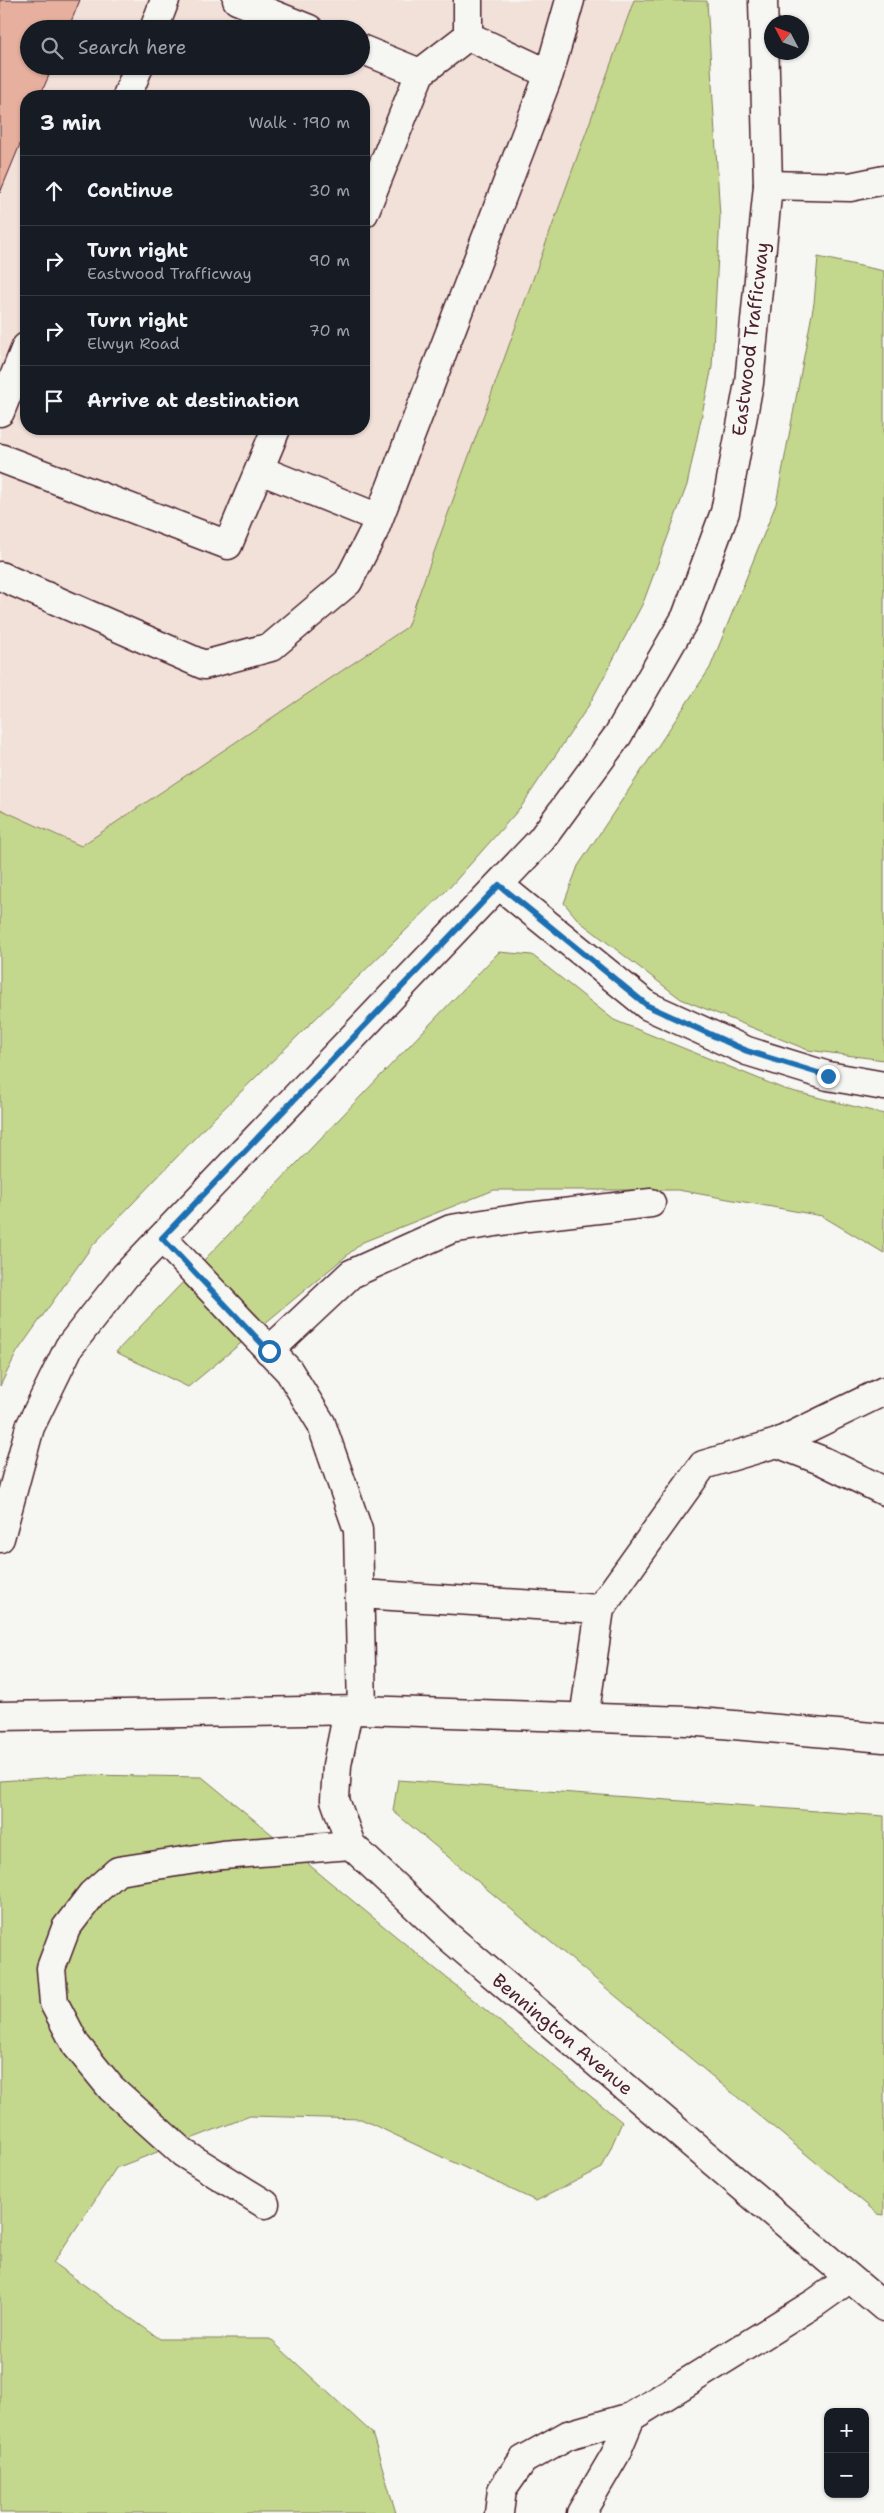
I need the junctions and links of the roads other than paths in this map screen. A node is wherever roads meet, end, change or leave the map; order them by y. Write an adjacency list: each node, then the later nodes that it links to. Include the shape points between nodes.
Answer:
1 (165, 0): 6 (main road)
2 (237, 0): 7 (main road)
3 (468, 0): 8 (main road)
4 (570, 0): 11 (main road)
5 (763, 0): 15 (main road, Eastwood Trafficway)
6 (157, 20)
7 (287, 20)
8 (468, 36): 10 (main road); 11 (main road)
9 (370, 54): 10 (main road)
10 (420, 73): 16 (main road)
11 (549, 74): 22 (main road)
12 (135, 75): 13 (main road)
13 (129, 90)
14 (884, 180): 15 (main road, via 850,187)
15 (768, 184): 24 (main road, Eastwood Trafficway, via 749,383 725,512 686,617 618,734 541,840)
16 (370, 198)
17 (20, 362): 18 (main road)
18 (0, 412)
19 (274, 435): 21 (main road)
20 (0, 458): 21 (main road, via 228,545)
21 (260, 470): 22 (main road)
22 (380, 518): 23 (main road, via 348,582 341,588 271,646 204,665)
23 (0, 576)
24 (499, 885): 25 (main road, via 648,1006 747,1051 828,1076); 27 (main road, Eastwood Trafficway)
25 (884, 1086)
26 (650, 1203): 28 (main road, via 451,1229 351,1274)
27 (162, 1238): 28 (main road, Bennington Avenue); 32 (main road, Eastwood Trafficway, via 125,1276 69,1346 30,1427)
28 (269, 1351): 33 (main road, Bennington Avenue, via 289,1371 321,1423 358,1530)
29 (884, 1391): 30 (main road)
30 (777, 1443): 31 (main road); 34 (main road, via 703,1465)
31 (884, 1491)
32 (0, 1538)
33 (360, 1594): 34 (main road); 35 (main road, Bennington Avenue)
34 (600, 1609): 37 (main road)
35 (355, 1711): 36 (main road); 37 (main road); 39 (main road, Bennington Avenue, via 337,1765 335,1800)
36 (0, 1716)
37 (584, 1718): 38 (main road, via 687,1721)
38 (884, 1738)
39 (351, 1845): 40 (main road, via 222,1855 118,1871 92,1894 66,1928 51,1968 54,2003 76,2045 111,2088 183,2152); 41 (main road, Bennington Avenue, via 443,1932)
40 (265, 2204)
41 (850, 2278): 42 (main road, Bennington Avenue); 43 (main road)
42 (884, 2307)
43 (631, 2417): 44 (main road, via 568,2435 523,2460 502,2490); 45 (main road, via 615,2455)
44 (496, 2513)
45 (581, 2513)

